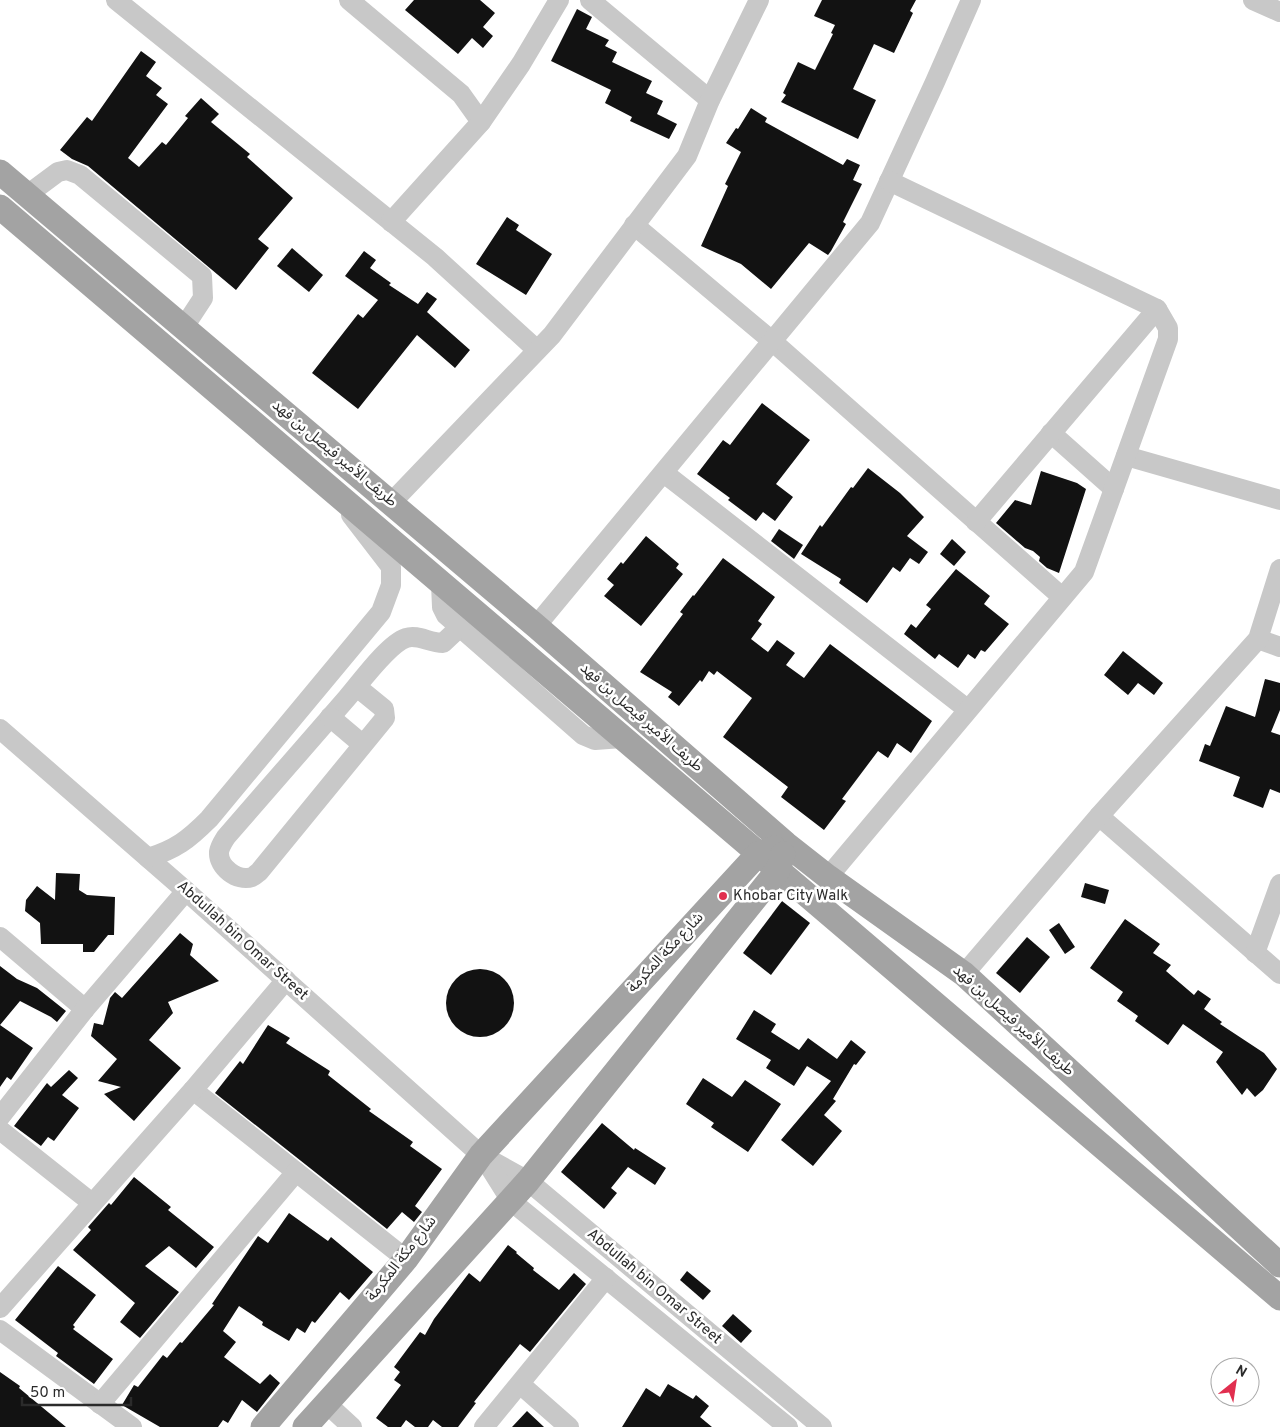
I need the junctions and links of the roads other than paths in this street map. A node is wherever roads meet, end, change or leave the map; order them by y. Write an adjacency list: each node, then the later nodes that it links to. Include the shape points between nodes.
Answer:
1 (116, 0): 15 (street)
2 (349, 0): 10 (street, via 461,94)
3 (559, 0): 10 (street)
4 (590, 0): 9 (street)
5 (758, 0): 9 (street)
6 (971, 0): 12 (street)
7 (1253, 0): 8 (street)
8 (1280, 12)
9 (710, 100): 16 (street, via 687,156)
10 (481, 122): 15 (street)
11 (0, 172): 13 (main road, طريف الأمير فيصل بن فهد)
12 (890, 181): 17 (street); 19 (street, via 870,223)
13 (27, 195): 18 (main road, طريف الأمير فيصل بن فهد); 18 (street, via 58,172 67,170 80,175 202,276 202,298)
14 (0, 207): 24 (main road, طريف الأمير فيصل بن فهد)
15 (391, 222): 20 (street, via 435,257)
16 (634, 225): 19 (street); 20 (street, via 552,335)
17 (1157, 309): 21 (street); 22 (street, via 1168,328 1168,340)
18 (184, 327): 27 (main road, طريف الأمير فيصل بن فهد)
19 (772, 341): 23 (street); 28 (street)
20 (537, 350): 27 (street)
21 (1051, 433): 25 (street); 28 (street)
22 (1126, 456): 25 (street); 26 (street)
23 (664, 473): 32 (street); 37 (street)
24 (330, 489): 30 (main road, طريف الأمير فيصل بن فهد); 45 (street, via 391,567 391,584 381,612 209,819 180,844)
25 (1114, 489): 31 (street, via 1084,572)
26 (1280, 500)
27 (391, 504): 32 (main road, طريف الأمير فيصل بن فهد)
28 (976, 522): 31 (street)
29 (1280, 569): 34 (street)
30 (441, 584): 33 (street, via 442,607); 40 (main road, طريف الأمير فيصل بن فهد)
31 (1062, 597): 37 (street)
32 (536, 626): 43 (main road, طريف الأمير فيصل بن فهد)
33 (460, 627): 36 (street, via 442,643 432,643 416,636 393,645); 40 (street, via 583,734 595,740)
34 (1258, 639): 35 (street); 42 (street)
35 (1280, 647)
36 (357, 686): 38 (street); 41 (street, via 386,714)
37 (967, 709): 47 (street)
38 (330, 717): 41 (street); 41 (street, via 226,837 219,852 223,866 237,877 252,877 259,872)
39 (0, 729): 45 (street, Abdullah bin Omar Street)
40 (622, 738): 44 (main road, طريف الأمير فيصل بن فهد)
41 (362, 744)
42 (1098, 816): 51 (street); 52 (street)
43 (786, 844): 44 (main road, شارع مكة المكرمة); 46 (main road, شارع مكة المكرمة); 47 (main road, طريف الأمير فيصل بن فهد)
44 (758, 854): 46 (main road, طريف الأمير فيصل بن فهد); 59 (main road, شارع مكة المكرمة)
45 (148, 858): 49 (street, Abdullah bin Omar Street)
46 (778, 870): 61 (main road, شارع مكة المكرمة); 67 (main road, طريف الأمير فيصل بن فهد)
47 (828, 877): 52 (main road, طريف الأمير فيصل بن فهد)
48 (1280, 884): 51 (street)
49 (186, 891): 54 (street, Abdullah bin Omar Street); 55 (street)
50 (0, 937): 55 (street)
51 (1255, 952): 53 (street)
52 (964, 974): 65 (main road, طريف الأمير فيصل بن فهد)
53 (1280, 974)
54 (286, 980): 56 (street); 59 (street, Abdullah bin Omar Street)
55 (85, 1009): 57 (street)
56 (193, 1090): 60 (street); 63 (street)
57 (0, 1117)
58 (0, 1130): 63 (street)
59 (481, 1155): 61 (street, Abdullah bin Omar Street); 62 (street, Abdullah bin Omar Street); 64 (main road, شارع مكة المكرمة)
60 (296, 1172): 64 (street); 73 (street)
61 (528, 1181): 62 (main road, شارع مكة المكرمة); 70 (street, Abdullah bin Omar Street)
62 (511, 1200): 66 (street, Abdullah bin Omar Street); 74 (main road, شارع مكة المكرمة)
63 (92, 1203): 68 (street)
64 (406, 1259): 76 (main road, شارع مكة المكرمة)
65 (1280, 1265)
66 (606, 1278): 71 (street, Abdullah bin Omar Street); 72 (street)
67 (1280, 1298)
68 (0, 1308)
69 (0, 1330): 73 (street)
70 (714, 1337): 71 (street); 82 (street, Abdullah bin Omar Street)
71 (700, 1354): 81 (street, Abdullah bin Omar Street)
72 (520, 1384): 79 (street); 80 (street)
73 (100, 1404): 75 (street)
74 (327, 1404): 77 (main road, شارع مكة المكرمة); 78 (street)
75 (132, 1427)
76 (263, 1427)
77 (305, 1427)
78 (352, 1427)
79 (484, 1427)
80 (570, 1427)
81 (788, 1427)
82 (822, 1427)

